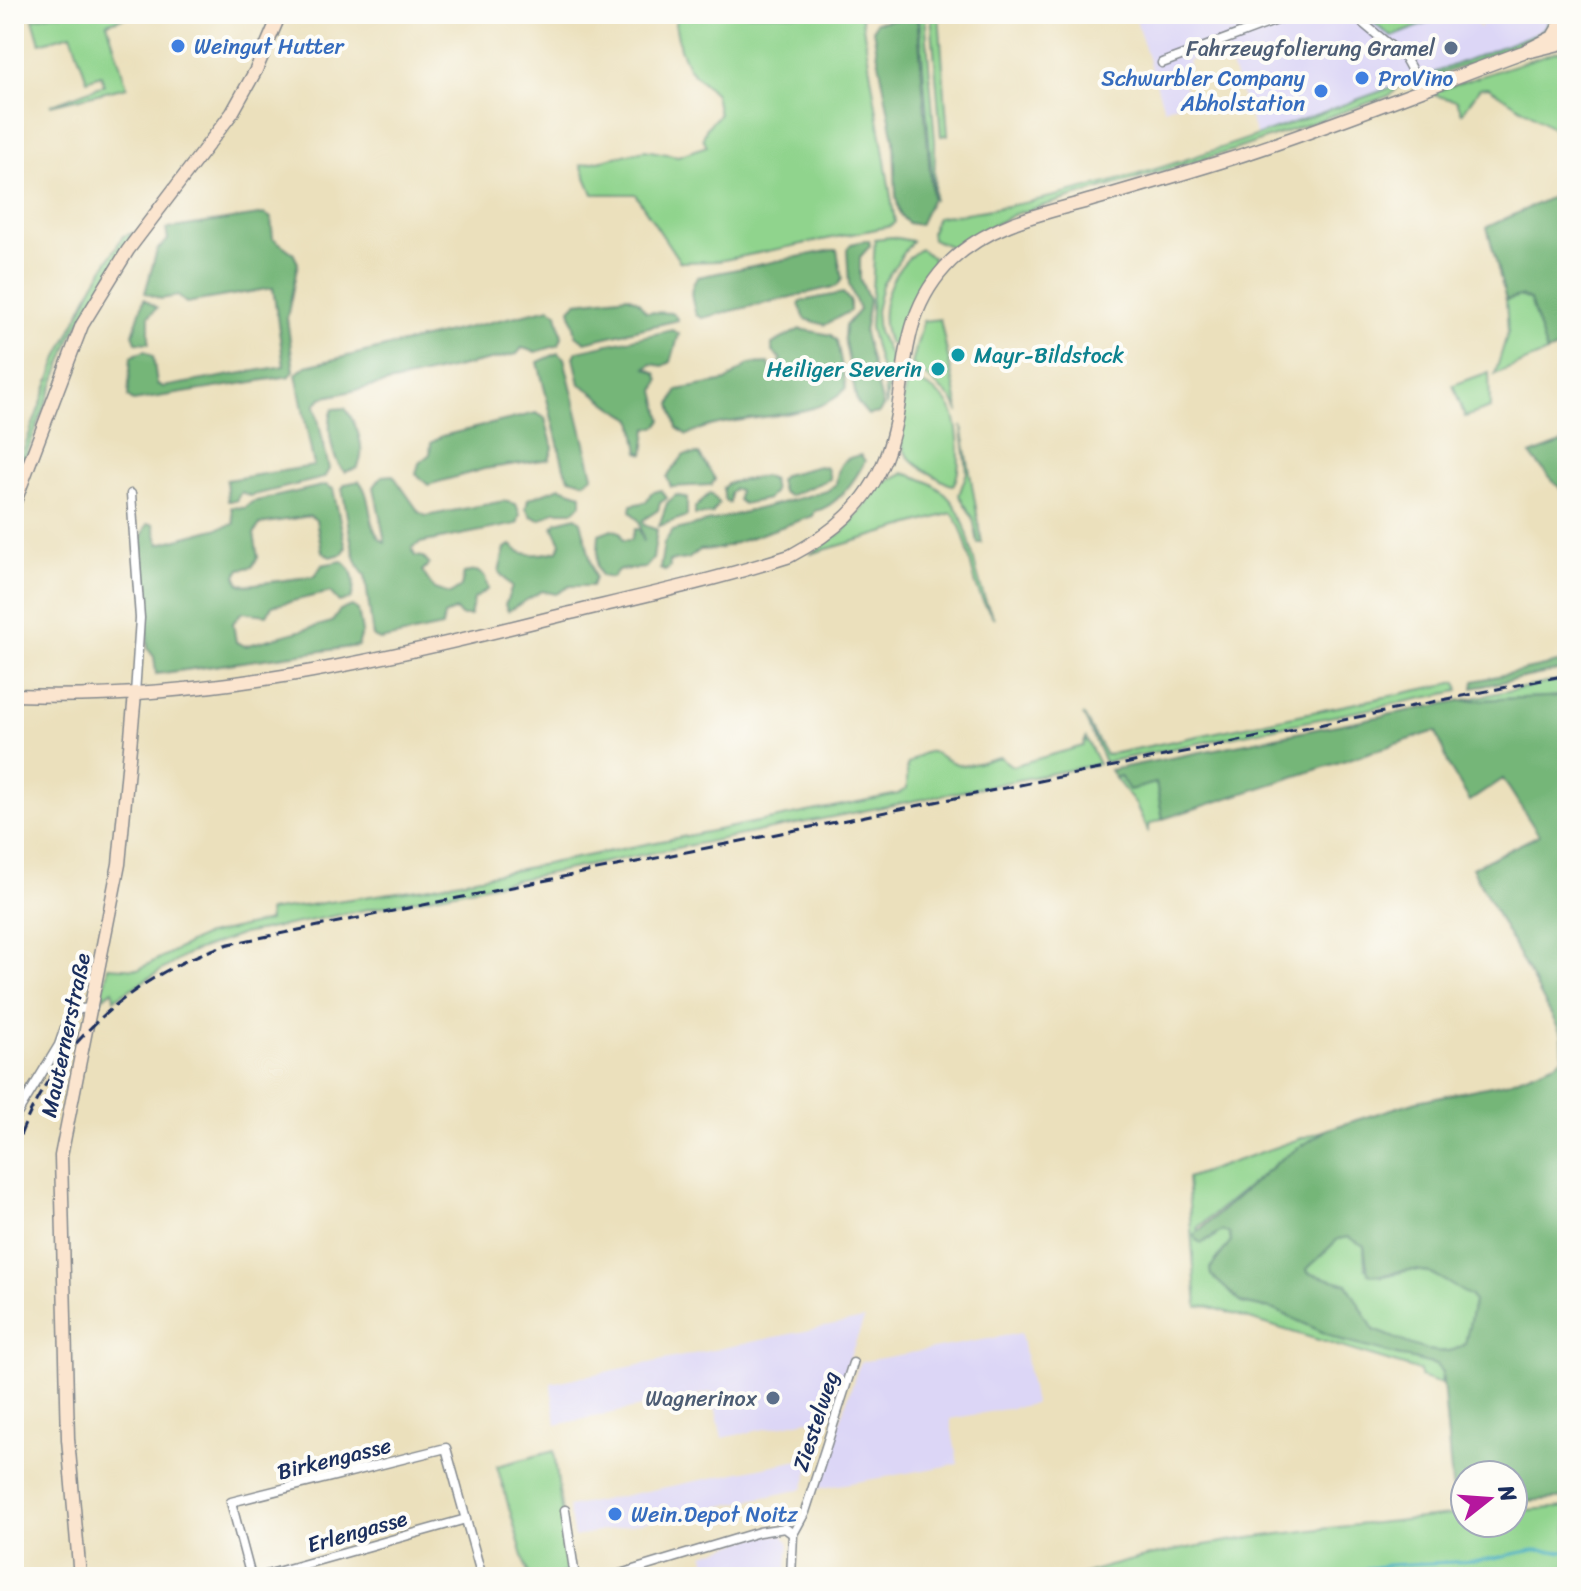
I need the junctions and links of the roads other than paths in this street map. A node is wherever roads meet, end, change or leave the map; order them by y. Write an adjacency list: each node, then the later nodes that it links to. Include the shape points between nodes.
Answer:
1 (280, 14): 9 (main road, via 232,113 128,250 89,313)
2 (1293, 14): 6 (street)
3 (1352, 14): 7 (street, via 1405,58)
4 (1566, 14): 5 (main road)
5 (1563, 40): 7 (main road)
6 (1162, 63)
7 (1422, 89): 10 (main road, via 1236,157 1017,220 989,233 949,263 916,312 903,355 894,426 870,488 840,525 790,556 355,666)
8 (131, 494): 10 (street, via 140,618)
9 (14, 504)
10 (135, 694): 11 (main road); 12 (main road, Mauternerstraße, via 119,864)
11 (14, 695)
12 (93, 1008): 13 (street, via 69,1016 59,1045); 18 (main road, Mauternerstraße, via 65,1129 60,1184 69,1453)
13 (14, 1119)
14 (853, 1363): 17 (street, Ziestelweg, via 805,1512)
15 (565, 1510): 22 (street)
16 (466, 1519): 19 (street, Birkengasse, via 446,1448 231,1502); 20 (street, Erlengasse); 21 (street)
17 (793, 1534): 23 (street, via 785,1528 759,1532); 24 (street)
18 (80, 1577)
19 (251, 1577)
20 (259, 1577)
21 (482, 1577)
22 (575, 1577)
23 (610, 1577)
24 (791, 1577)

